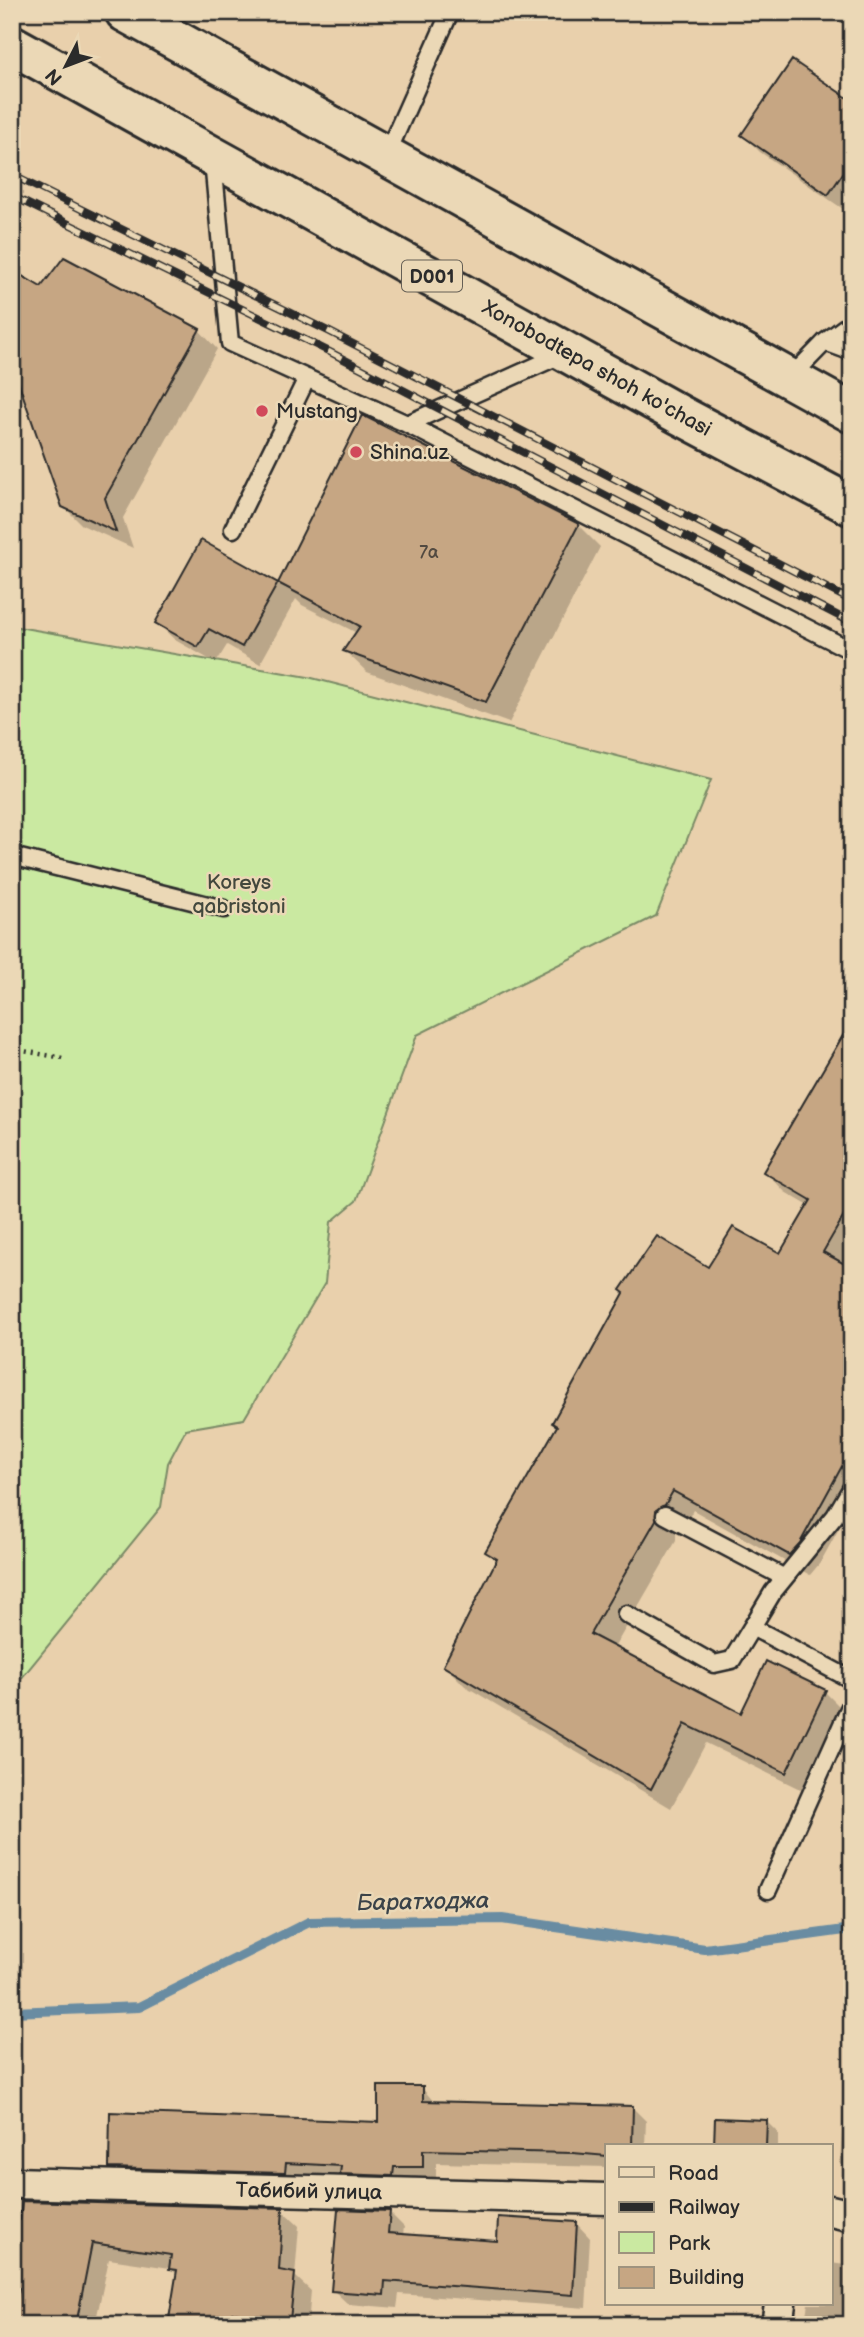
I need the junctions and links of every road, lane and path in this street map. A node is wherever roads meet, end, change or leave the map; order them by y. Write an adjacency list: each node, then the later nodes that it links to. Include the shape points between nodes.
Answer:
1 (124, 12): 5 (highway)
2 (450, 12): 5 (lane)
3 (12, 45): 4 (highway, Xonobodtepa shoh ko'chasi / D001)
4 (213, 155): 8 (highway, Xonobodtepa shoh ko'chasi / D001); 10 (lane, via 230,343)
5 (386, 156): 11 (highway)
6 (852, 322): 7 (lane)
7 (825, 342): 9 (lane); 11 (lane)
8 (569, 352): 13 (lane); 14 (highway, Xonobodtepa shoh ko'chasi / D001)
9 (852, 352)
10 (307, 378): 13 (lane); 15 (lane)
11 (789, 379): 12 (highway)
12 (852, 413)
13 (407, 424): 16 (lane)
14 (852, 506)
15 (233, 528)
16 (852, 651)
17 (12, 854): 18 (lane)
18 (224, 909)
19 (12, 1049): 20 (path)
20 (63, 1058)
21 (852, 1487): 23 (lane, via 835,1516)
22 (665, 1515): 23 (lane)
23 (783, 1577): 25 (lane)
24 (626, 1614): 25 (lane, via 714,1664 732,1660)
25 (752, 1627): 26 (lane)
26 (852, 1680)
27 (852, 1702): 28 (lane)
28 (768, 1890)
29 (12, 2183): 30 (street, Табибий улица)
30 (605, 2199)
31 (832, 2211): 32 (street)
32 (852, 2216)
33 (780, 2306): 34 (street)
34 (777, 2325)

